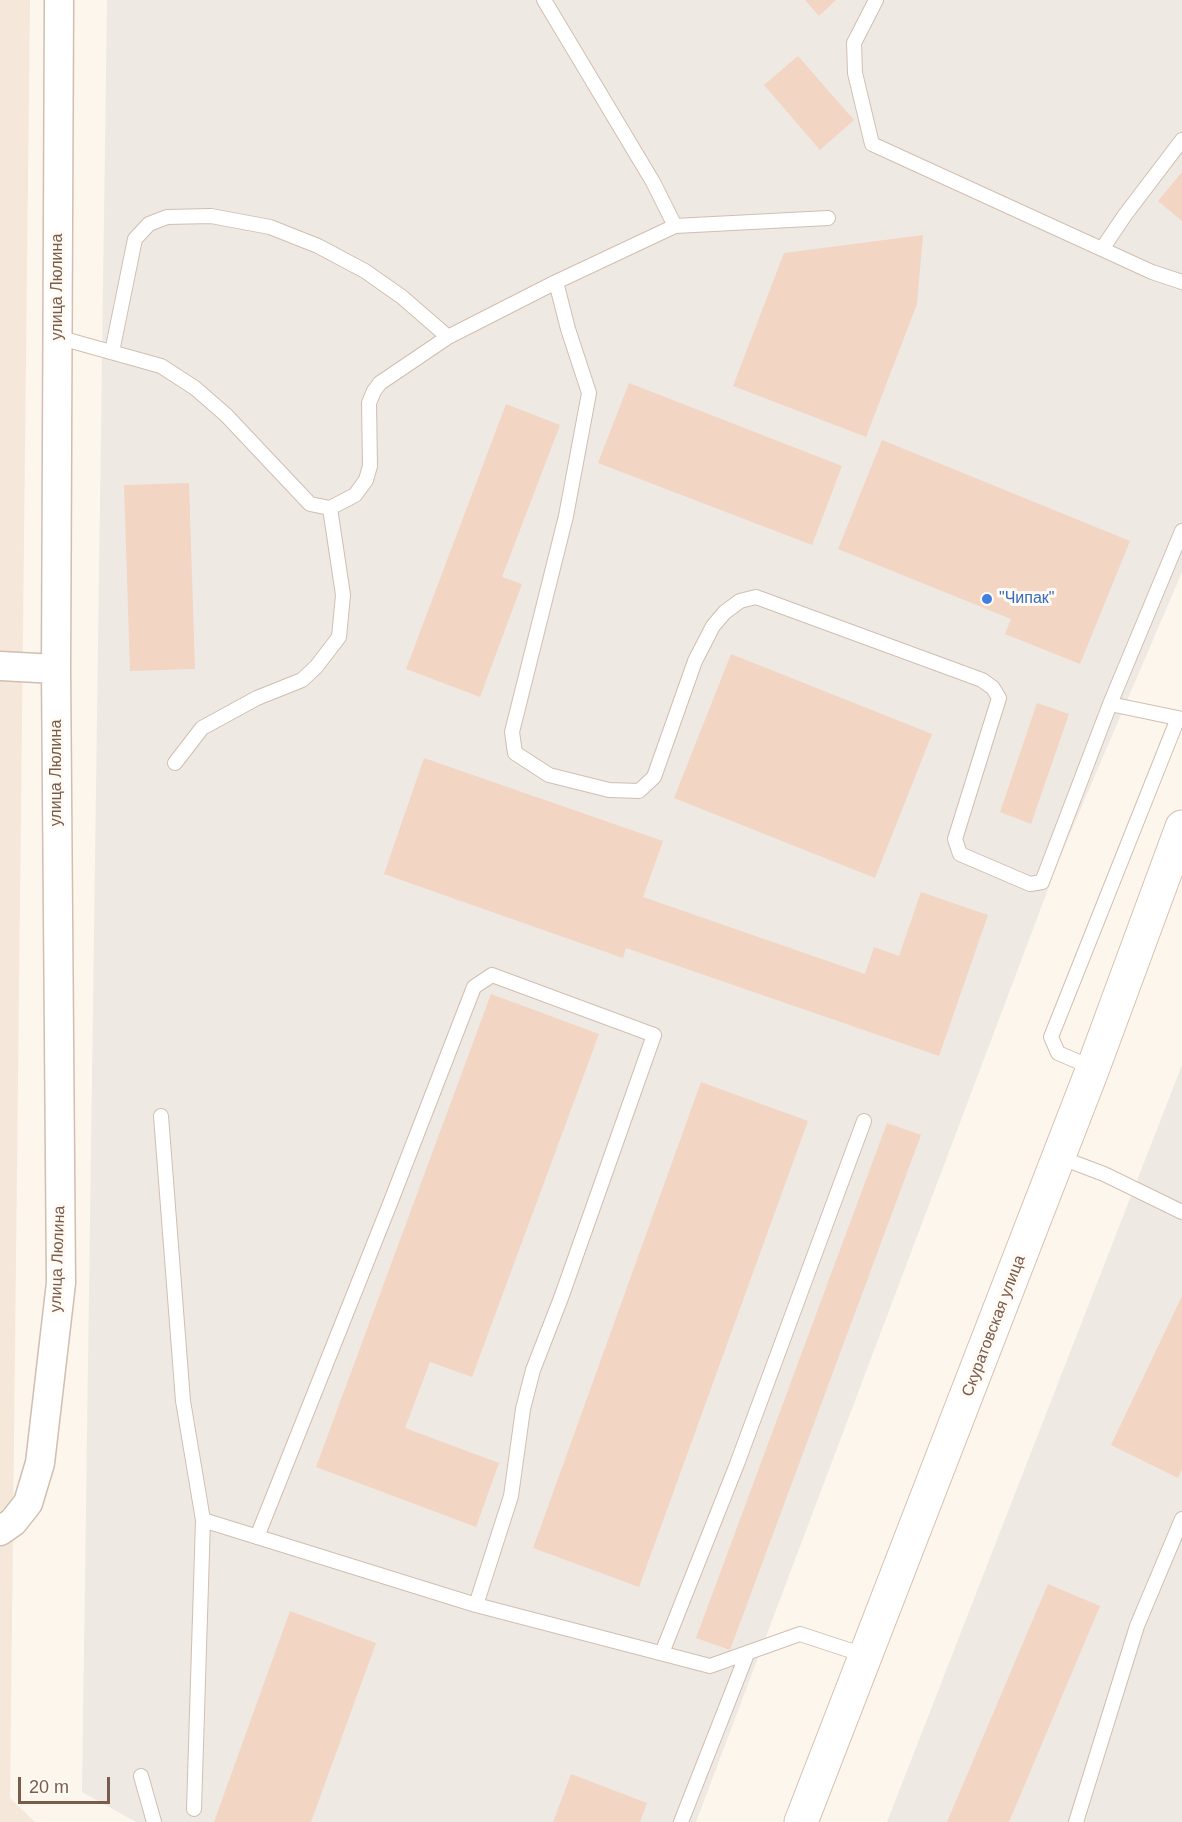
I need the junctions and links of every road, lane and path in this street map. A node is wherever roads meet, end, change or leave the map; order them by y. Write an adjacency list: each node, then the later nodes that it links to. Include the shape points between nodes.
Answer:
1 (59, 0): 10 (street, улица Люлина)
2 (544, 0): 6 (lane, via 653,182)
3 (876, 0): 7 (lane, via 854,43 855,73 872,144)
4 (1182, 140): 7 (lane)
5 (828, 218): 6 (lane)
6 (675, 226): 8 (lane)
7 (1102, 249): 9 (lane)
8 (556, 282): 11 (lane); 17 (lane, via 589,393 566,516 512,732 515,753 549,775 609,790 639,791 654,777 694,661 713,626 740,601 756,597 982,680 993,688 999,698 955,839 960,854 1030,884 1042,882)
9 (1182, 282)
10 (57, 337): 12 (lane); 16 (street, улица Люлина)
11 (448, 337): 12 (lane, via 402,297 318,246 270,227 211,216 167,217 148,224 135,239); 13 (lane, via 374,391 369,403 370,466 366,480 356,495)
12 (112, 352): 13 (lane, via 161,366 195,388 226,415 309,504)
13 (330, 508): 19 (lane, via 343,595 339,637 302,680 257,698 202,728)
14 (1182, 531): 17 (lane)
15 (0, 666): 16 (street)
16 (56, 669): 28 (street, улица Люлина, via 61,1283 40,1463 28,1503)
17 (1110, 704): 18 (lane)
18 (1180, 718): 21 (lane, via 1051,1037 1058,1053)
19 (175, 763)
20 (1182, 827): 21 (street, Скуратовская улица)
21 (1093, 1068): 24 (street, Скуратовская улица)
22 (161, 1116): 27 (lane, via 183,1401)
23 (864, 1121): 31 (lane, via 737,1464)
24 (1059, 1157): 25 (lane); 33 (street, Скуратовская улица)
25 (1182, 1212)
26 (1182, 1519): 39 (lane, via 1137,1626)
27 (203, 1520): 29 (lane); 35 (lane)
28 (0, 1531)
29 (257, 1537): 30 (lane); 30 (lane, via 474,987 492,975 654,1035 533,1370 523,1409 511,1496)
30 (476, 1605): 31 (lane)
31 (662, 1653): 32 (lane, via 710,1666)
32 (747, 1654): 33 (lane, via 800,1634); 37 (lane)
33 (867, 1656): 38 (street, Скуратовская улица)
34 (141, 1776): 36 (lane)
35 (194, 1809)
36 (154, 1822)
37 (681, 1822)
38 (801, 1822)
39 (1076, 1822)

